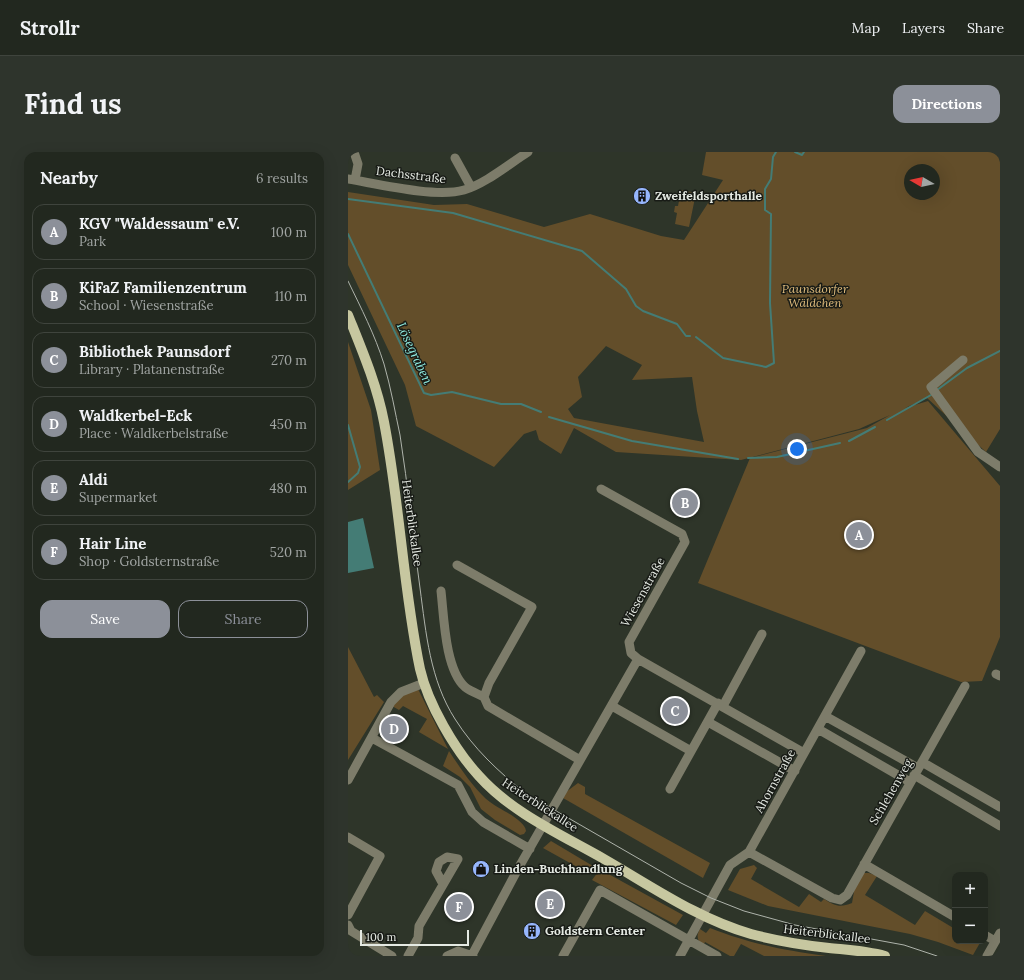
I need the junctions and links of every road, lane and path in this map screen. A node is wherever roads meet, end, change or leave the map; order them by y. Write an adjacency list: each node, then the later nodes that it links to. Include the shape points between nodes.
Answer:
1 (354, 152): 4 (street, via 358,164)
2 (528, 152): 5 (street, Dachsstraße)
3 (455, 158): 5 (street, Dachsstraße)
4 (351, 179): 5 (street, Dachsstraße, via 443,194)
5 (471, 187)
6 (348, 315): 15 (main road, Heiterblickallee, via 372,379 384,422)
7 (963, 360): 8 (street, via 931,387 978,452)
8 (1000, 467)
9 (601, 489): 14 (street, Wiesenstraße, via 685,538 629,642 631,653)
10 (457, 565): 17 (street, via 532,607)
11 (441, 591): 17 (street, via 455,671 467,688)
12 (762, 634): 18 (street)
13 (861, 652): 20 (street, Ahornstraße)
14 (638, 659): 18 (street); 19 (street)
15 (424, 683): 23 (street, via 400,692 391,702); 32 (main road, Heiterblickallee, via 450,735 479,777 518,809)
16 (965, 686): 28 (street, Schlehenweg)
17 (484, 697): 26 (street, via 488,706)
18 (720, 704): 21 (street); 25 (street)
19 (612, 706): 24 (street); 26 (street)
20 (825, 716): 22 (street, Ahornstraße); 28 (street)
21 (708, 722): 24 (street); 27 (street)
22 (818, 729): 25 (street, Ahornstraße); 28 (street)
23 (372, 738): 29 (street); 35 (street, via 458,785 472,812 483,822)
24 (691, 751): 30 (street)
25 (804, 753): 27 (street, Ahornstraße)
26 (580, 760): 32 (street)
27 (795, 771): 36 (street, Ahornstraße)
28 (916, 772): 31 (street); 33 (street); 37 (street, Schlehenweg)
29 (348, 780)
30 (670, 789)
31 (1000, 807)
32 (544, 825): 35 (street); 39 (main road, Heiterblickallee)
33 (1000, 826)
34 (348, 837): 40 (street, via 380,856)
35 (530, 849): 49 (street)
36 (750, 852): 37 (street, Schlehenweg, via 840,900 846,895); 39 (street, Ahornstraße, via 730,865)
37 (864, 864): 41 (street)
38 (443, 884): 47 (street, via 419,926 418,938)
39 (702, 914): 45 (street, Ahornstraße); 53 (main road, Heiterblickallee, via 747,933 776,940)
40 (348, 915)
41 (952, 916)
42 (348, 925): 46 (street, via 351,931)
43 (988, 935): 44 (street)
44 (998, 937): 54 (street)
45 (689, 941): 50 (street, via 600,890); 51 (street, Ahornstraße); 52 (street)
46 (392, 956)
47 (408, 956)
48 (447, 956): 49 (street, via 458,951)
49 (472, 956)
50 (563, 956)
51 (680, 956)
52 (717, 956)
53 (885, 956)
54 (987, 956)

